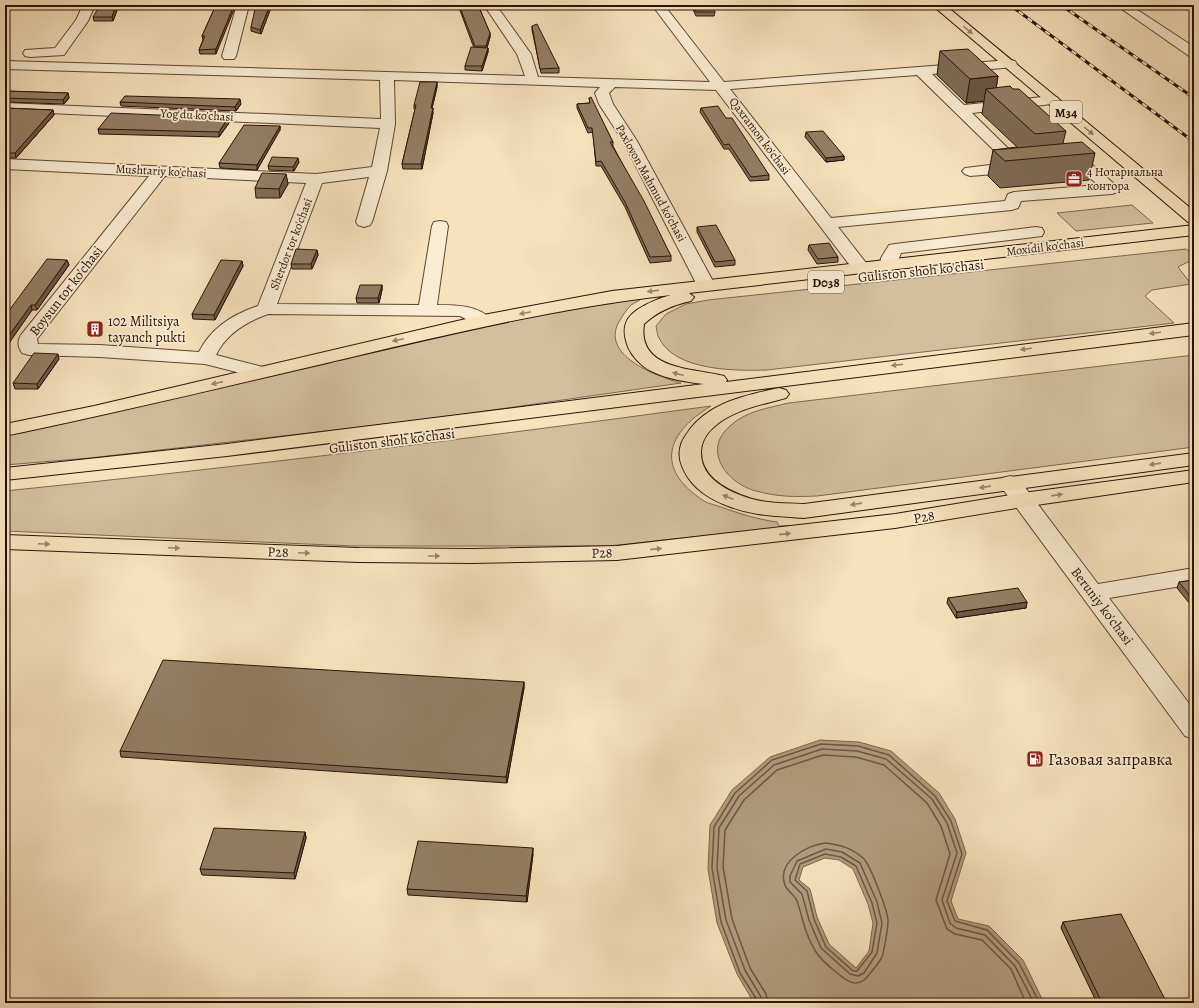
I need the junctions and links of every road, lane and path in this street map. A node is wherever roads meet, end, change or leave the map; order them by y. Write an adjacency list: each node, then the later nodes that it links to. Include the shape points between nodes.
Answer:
1 (89, 5): 9 (street, via 82,20 59,52)
2 (243, 5): 10 (street)
3 (490, 5): 17 (street, via 524,54)
4 (658, 5): 19 (street, Qaxramon ko'chasi)
5 (938, 5): 11 (main road, M34, one-way to 11)
6 (954, 5): 21 (main road, M34)
7 (1122, 5): 8 (street)
8 (1191, 49)
9 (19, 52)
10 (229, 56)
11 (1010, 64): 13 (street); 21 (main road, M34, via 1039,88)
12 (5, 65): 15 (street)
13 (975, 68): 14 (street); 16 (street)
14 (922, 72): 19 (street); 24 (street)
15 (387, 76): 17 (street); 26 (street)
16 (987, 78)
17 (533, 81): 18 (street)
18 (610, 84): 19 (street); 48 (street, Paxlovon Mahmud ko'chasi, via 602,93 606,104 630,141)
19 (721, 86): 39 (street, Qaxramon ko'chasi)
20 (998, 89): 22 (street)
21 (1054, 93): 22 (street); 27 (main road, M34); 37 (main road, M34, one-way to 37)
22 (1016, 105): 24 (street); 25 (street)
23 (5, 107): 26 (street, Yog'du ko'chasi)
24 (962, 110): 34 (street, via 1027,166)
25 (1028, 115)
26 (388, 124): 33 (street)
27 (1103, 126)
28 (1056, 141): 29 (street)
29 (1080, 161): 30 (street); 39 (street, via 1112,189 1014,197 1012,205)
30 (1057, 163)
31 (11, 164): 32 (street, Mushtariy ko'chasi); 35 (street)
32 (161, 171): 36 (street, Mushtariy ko'chasi); 54 (street, Boysun tor ko'chasi, via 28,339 29,349)
33 (379, 171): 36 (street, Mushtariy ko'chasi); 38 (street)
34 (970, 171)
35 (5, 177)
36 (316, 178): 49 (street, Sherdor tor ko'chasi)
37 (1194, 219)
38 (364, 222)
39 (826, 223): 47 (street, Qaxramon ko'chasi)
40 (440, 226): 50 (street)
41 (1194, 230): 45 (main road, Moxidil ko'chasi / D038)
42 (1036, 232): 43 (street)
43 (966, 240): 45 (street); 46 (street, via 895,249)
44 (1194, 240): 56 (main road, Guliston shoh ko'chasi / D038, one-way to 44, via 700,378 662,369 642,355 634,337 635,322 648,310 680,298)
45 (983, 254): 46 (main road, Moxidil ko'chasi / D038)
46 (889, 265): 47 (main road, Moxidil ko'chasi / D038)
47 (861, 268): 48 (main road, Moxidil ko'chasi / D038)
48 (706, 285): 51 (main road, D038, one-way to 51, via 612,296)
49 (266, 309): 50 (street); 54 (street, via 251,314 227,328 210,346)
50 (427, 310): 51 (street, via 463,311)
51 (483, 321): 55 (main road, D038, one-way to 55)
52 (1194, 329): 56 (main road, Guliston shoh ko'chasi / D038, one-way to 56)
53 (1194, 342): 56 (main road, Guliston shoh ko'chasi / D038)
54 (205, 358): 55 (street)
55 (260, 372): 57 (main road, D038, one-way to 57, via 94,412)
56 (776, 387): 59 (main road, Guliston shoh ko'chasi / D038); 61 (main road, Guliston shoh ko'chasi / D038, via 235,460); 62 (main road, Guliston shoh ko'chasi / D038, one-way to 56, via 804,511 773,510 747,505 718,494 700,481 692,468 689,452 692,440 705,424 725,410 750,401)
57 (5, 430)
58 (1194, 458): 62 (main road, Guliston shoh ko'chasi / D038, one-way to 62)
59 (5, 474)
60 (1194, 476): 62 (main road, Р28 / D038, one-way to 60)
61 (5, 485)
62 (1017, 492): 63 (main road, Р28 / D038, one-way to 62, via 359,555 617,553 894,521); 65 (street, Beruniy ko'chasi)
63 (5, 542)
64 (1194, 576): 65 (street)
65 (1092, 593): 66 (street, Beruniy ko'chasi)
66 (1194, 730)

